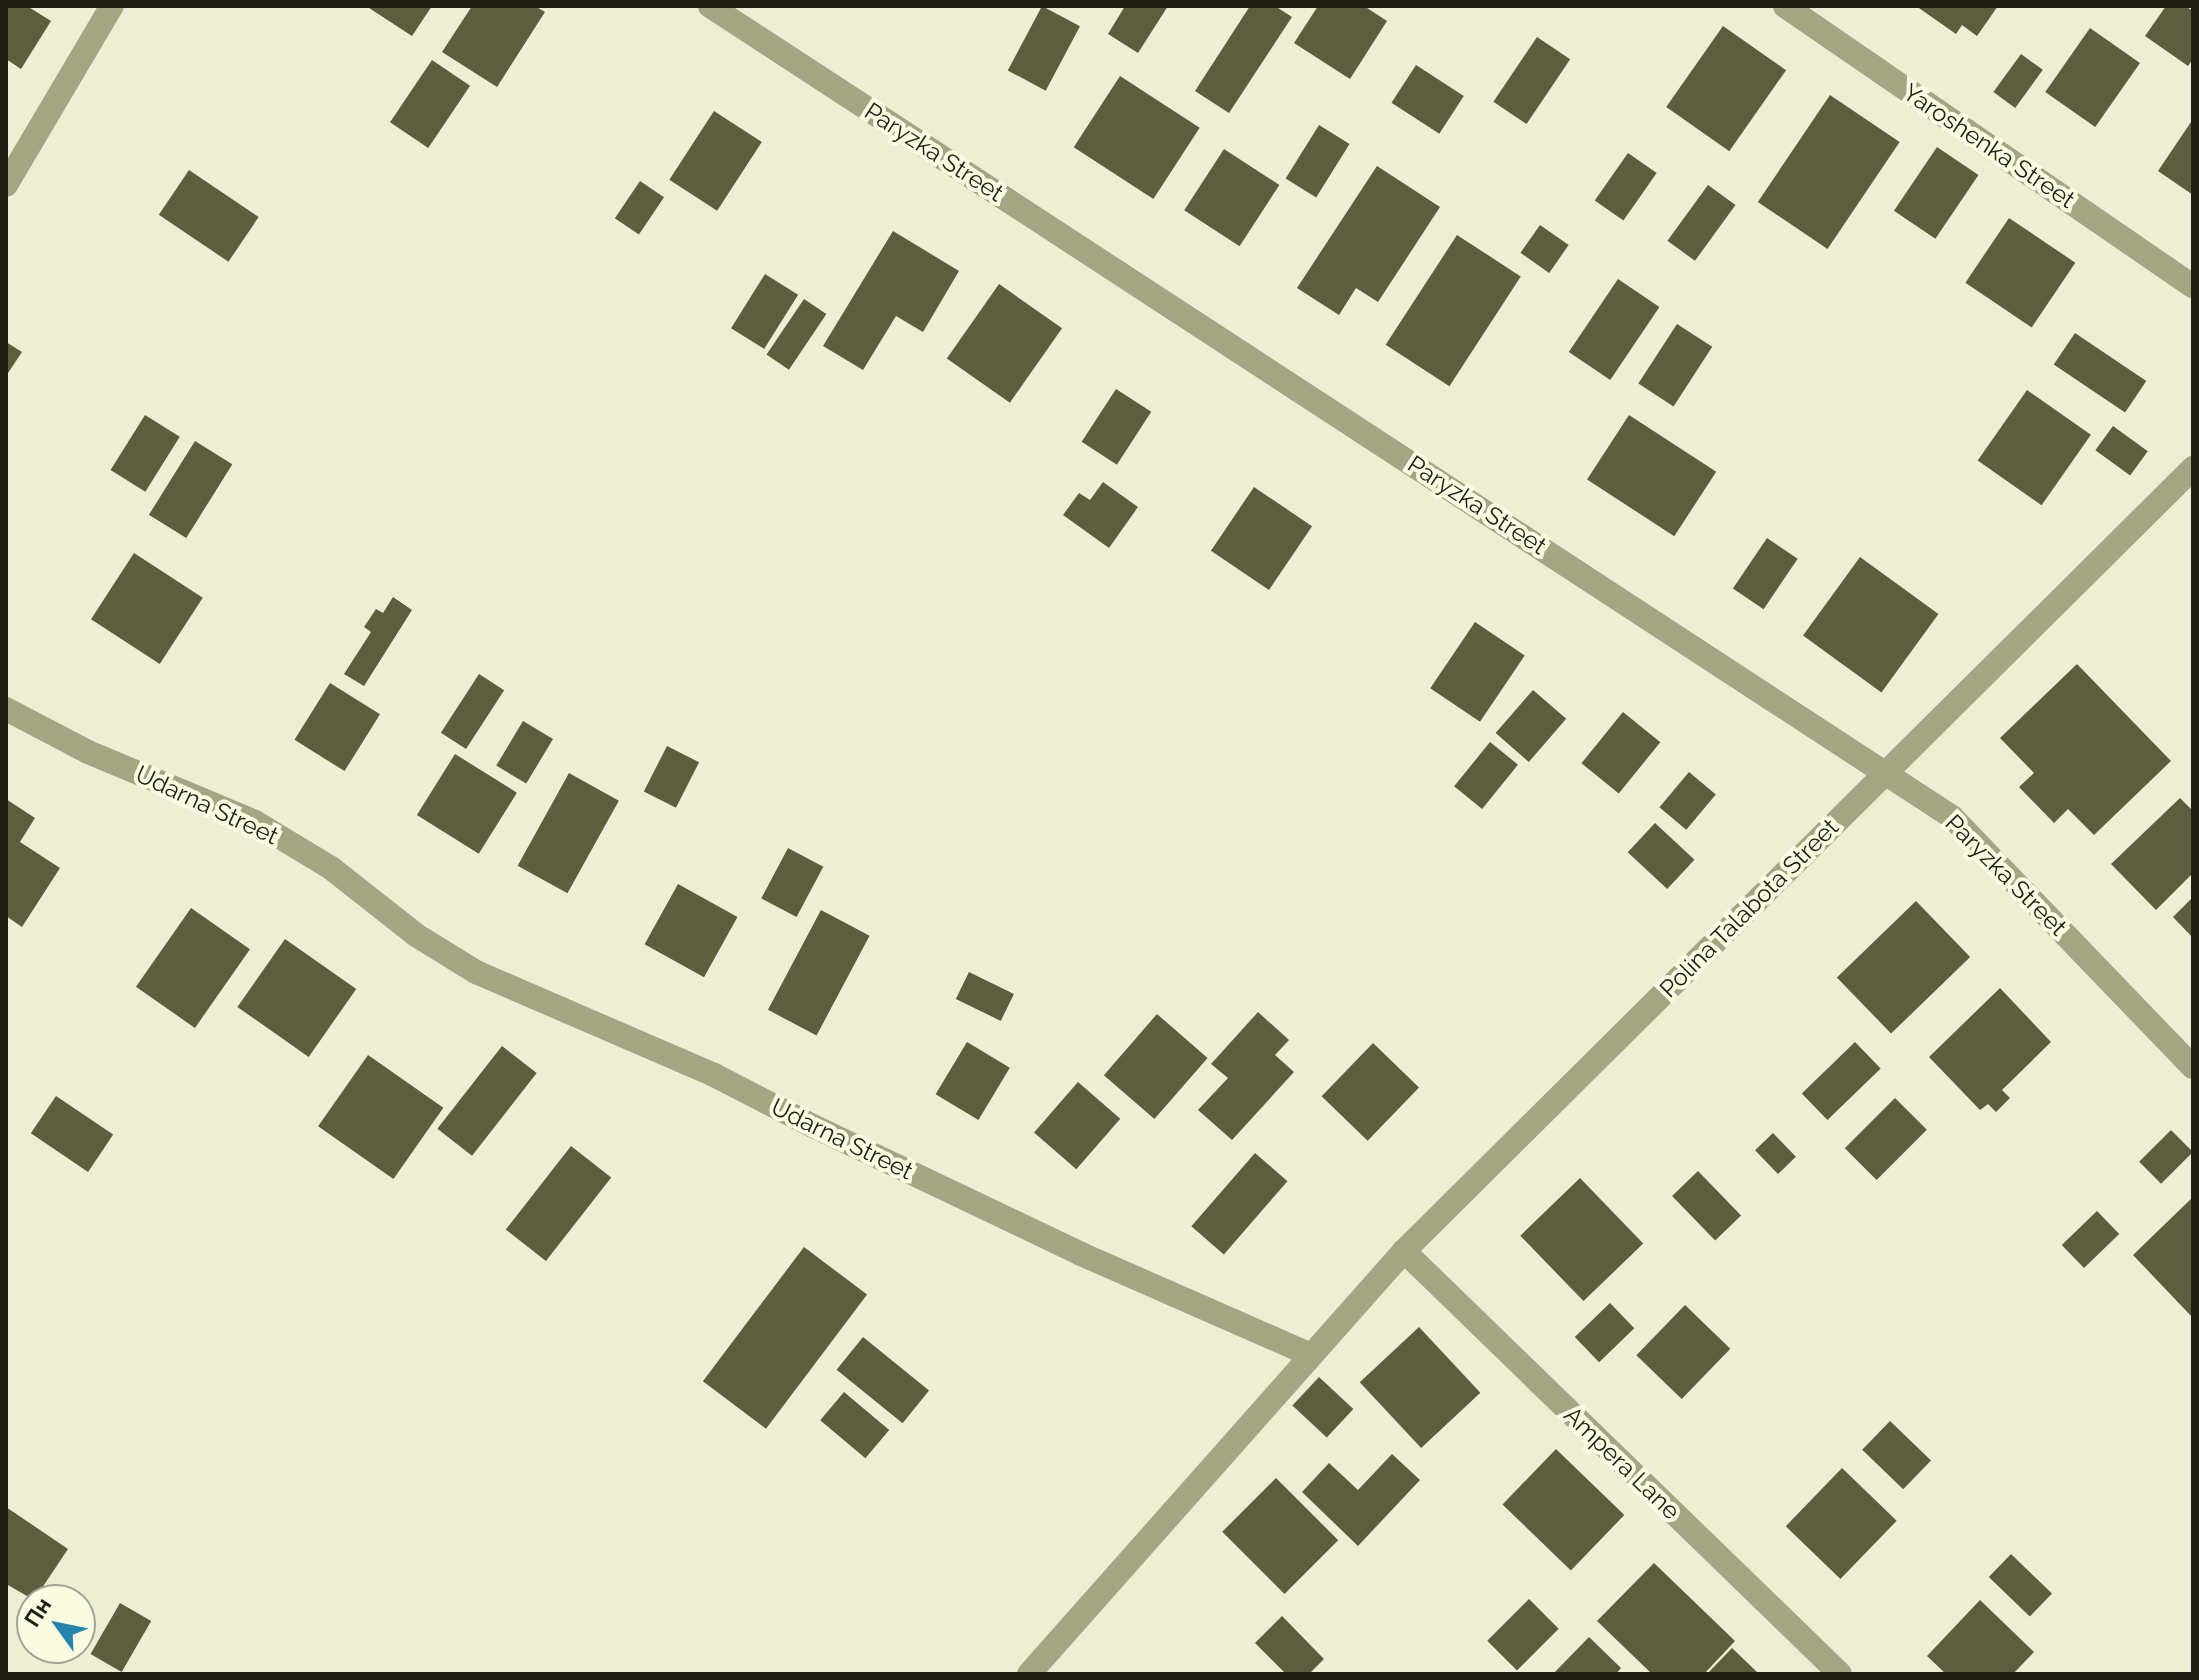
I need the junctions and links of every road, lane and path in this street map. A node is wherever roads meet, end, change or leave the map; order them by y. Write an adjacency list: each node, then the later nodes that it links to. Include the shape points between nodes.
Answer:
1 (112, 6): 4 (street)
2 (710, 6): 8 (street, Paryzka Street)
3 (1785, 6): 5 (street, Yaroshenka Street)
4 (6, 185)
5 (2193, 286)
6 (2193, 468): 8 (street, Polina Talabota Street)
7 (6, 709): 11 (street, Udarna Street, via 88,752 255,822 331,868 416,935 476,972 714,1075 1081,1254)
8 (1886, 772): 9 (street, Paryzka Street, via 1952,817); 10 (street, Polina Talabota Street)
9 (2193, 1067)
10 (1404, 1251): 11 (street, Polina Talabota Street); 13 (street, Ampera Lane)
11 (1311, 1355): 12 (street)
12 (1029, 1674)
13 (1840, 1674)

